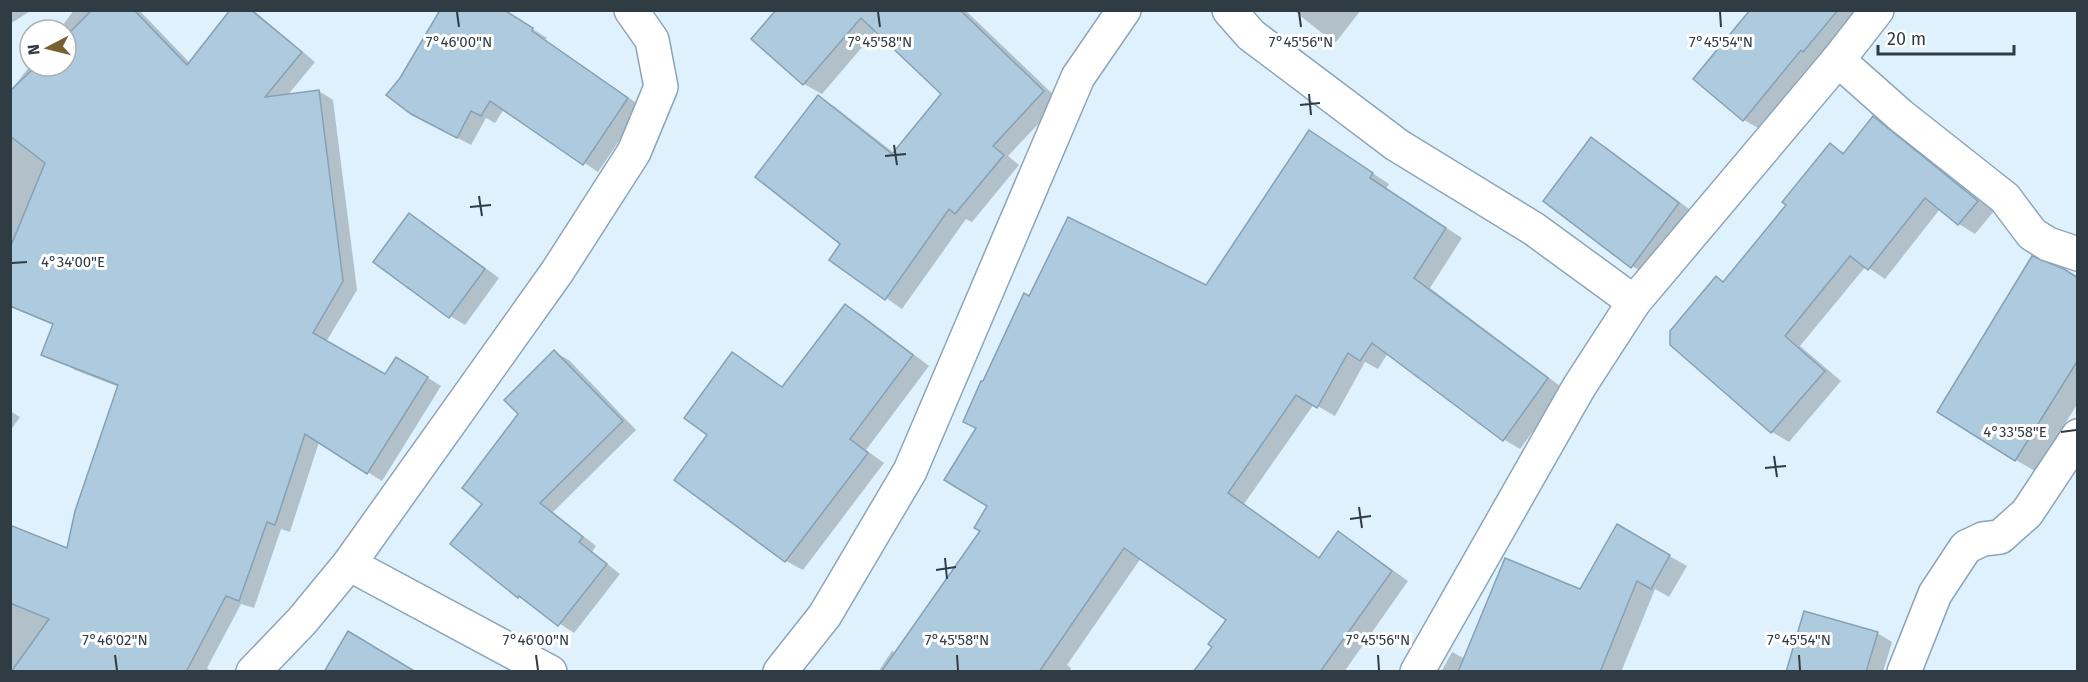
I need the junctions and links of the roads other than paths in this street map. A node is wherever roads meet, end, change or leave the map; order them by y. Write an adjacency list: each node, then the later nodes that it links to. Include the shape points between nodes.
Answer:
1 (631, 10): 9 (street, via 652,40 661,87 634,152 557,272)
2 (1124, 10): 12 (street, via 1077,77 910,471 825,615)
3 (1229, 10): 7 (street, via 1251,35 1397,145 1534,229)
4 (1877, 10): 5 (street)
5 (1838, 60): 6 (street, via 2005,198 2032,234); 7 (street)
6 (2078, 254)
7 (1634, 302): 13 (street, via 1579,387)
8 (2078, 436): 14 (street, via 2027,513 2000,537 1966,547 1935,594)
9 (349, 564): 10 (street); 11 (street)
10 (253, 672)
11 (550, 672)
12 (780, 672)
13 (1417, 672)
14 (1904, 672)

